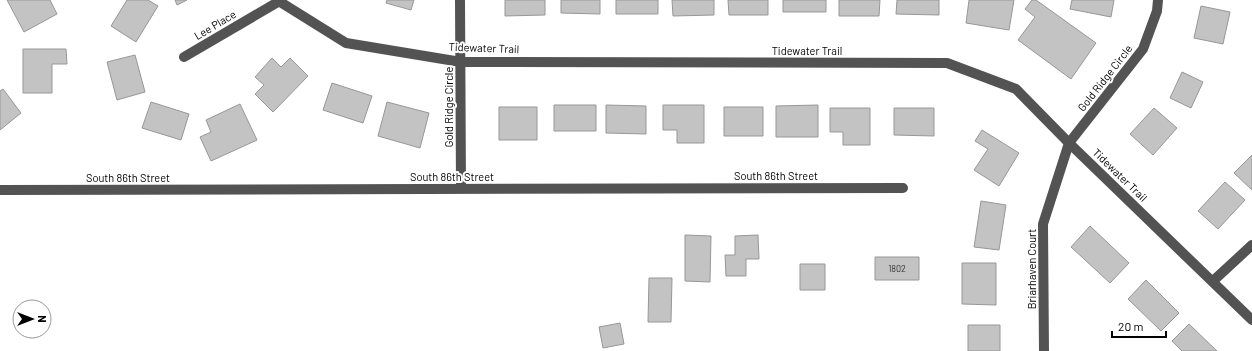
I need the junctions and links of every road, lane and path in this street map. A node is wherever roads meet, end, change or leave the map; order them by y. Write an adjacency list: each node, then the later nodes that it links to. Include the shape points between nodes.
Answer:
1 (460, 0): 5 (street, Gold Ridge Circle)
2 (1158, 0): 6 (street, Gold Ridge Circle, via 1157,11 1143,49)
3 (278, 1): 4 (street, Lee Place); 5 (street, Tidewater Trail, via 346,43)
4 (184, 57)
5 (461, 62): 6 (street, Tidewater Trail, via 947,63 1016,89); 8 (street, Gold Ridge Circle)
6 (1069, 143): 11 (street, Tidewater Trail); 13 (street, Briarhaven Court, via 1043,224)
7 (903, 188): 8 (street, South 86th Street)
8 (461, 189): 9 (street, South 86th Street)
9 (0, 190)
10 (1252, 245): 11 (street)
11 (1213, 281): 12 (street, Tidewater Trail)
12 (1252, 320)
13 (1044, 351)

